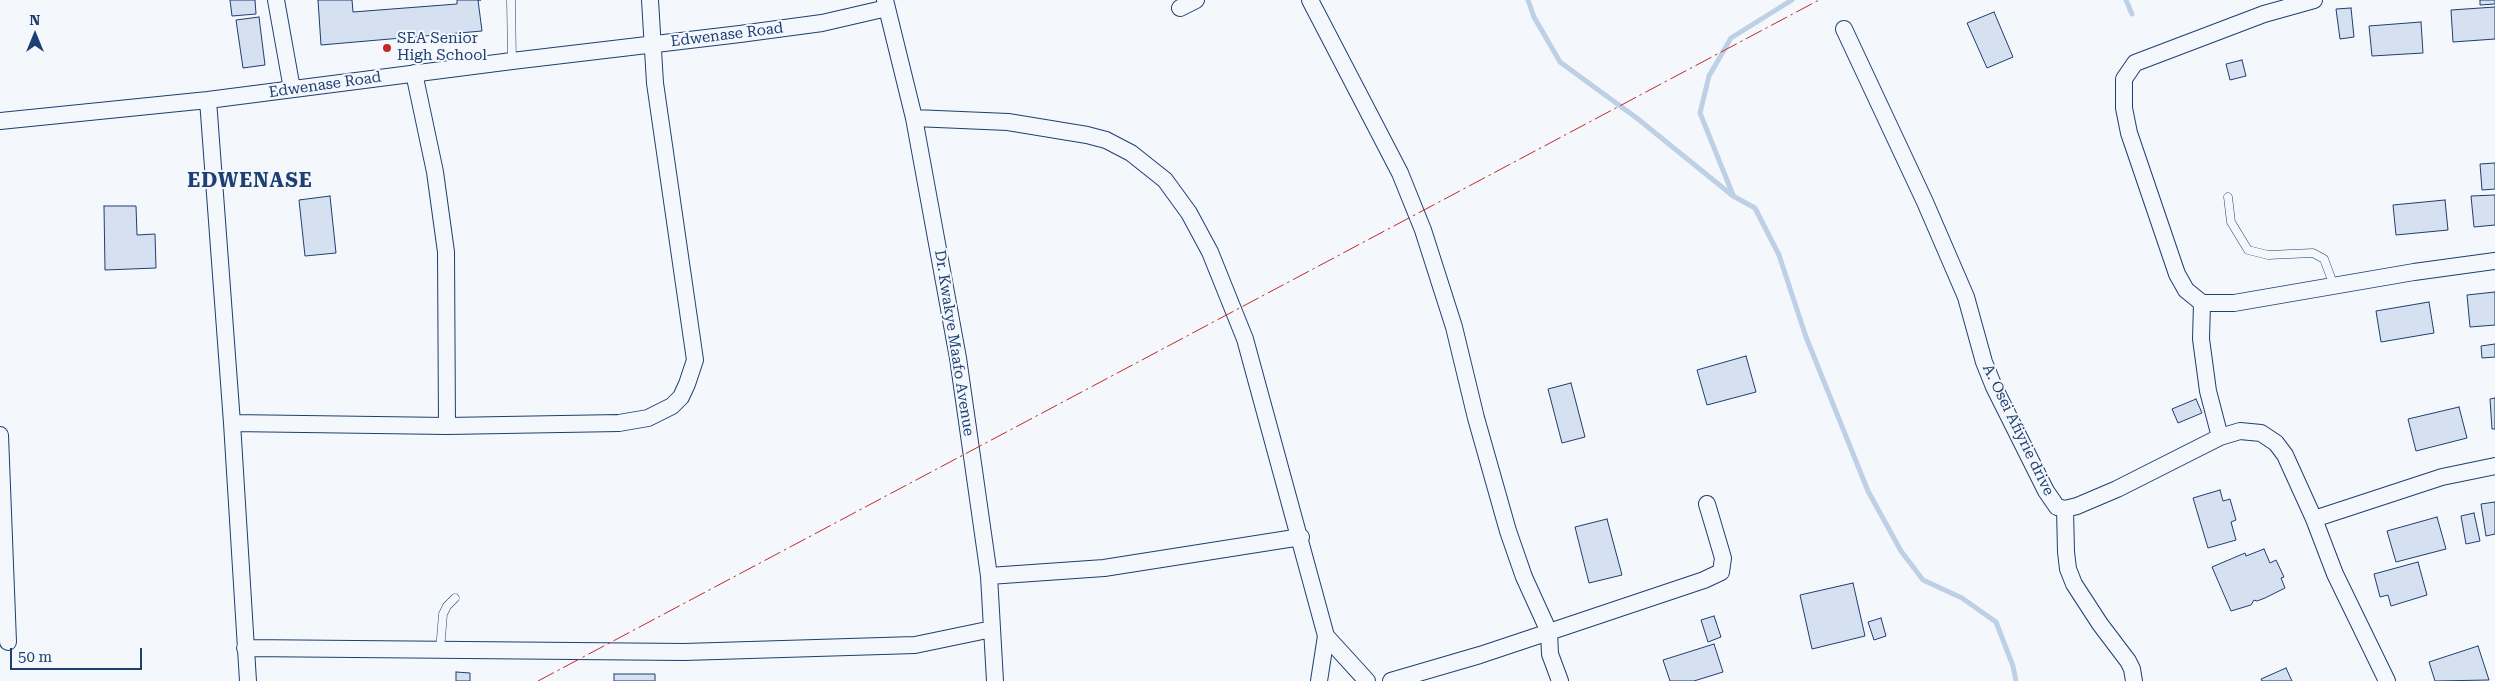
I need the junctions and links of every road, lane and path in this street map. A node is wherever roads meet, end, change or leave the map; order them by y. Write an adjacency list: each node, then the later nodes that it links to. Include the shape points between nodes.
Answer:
1 (276, 0): 13 (street)
2 (511, 0): 11 (lane)
3 (650, 0): 10 (street)
4 (1196, 0): 8 (street)
5 (1310, 0): 35 (street, via 1400,173 1423,230 1454,327 1511,539)
6 (2314, 0): 20 (street, via 2264,14 2135,62 2124,80 2124,108 2129,133 2177,274 2186,290)
7 (886, 4): 10 (street, Edwenase Road, via 822,23); 15 (street, Dr. Kwakye Maafo Avenue)
8 (1180, 8)
9 (1844, 29): 28 (street, A. Osei Afiyrie drive, via 1966,297 1994,387 2046,491 2057,507)
10 (652, 44): 11 (street, Edwenase Road); 22 (street, via 695,360 680,397 662,413 619,423)
11 (512, 61): 12 (street, Edwenase Road)
12 (414, 73): 13 (street, Edwenase Road); 22 (street, via 435,172 446,252)
13 (292, 89): 14 (street, Edwenase Road)
14 (208, 100): 16 (street, Edwenase Road); 21 (street)
15 (914, 118): 31 (street, via 1008,122 1087,135 1106,140 1131,153 1165,180 1189,213 1230,298 1245,339); 32 (street, Dr. Kwakye Maafo Avenue, via 959,366)
16 (0, 121)
17 (2228, 197): 19 (lane, via 2231,222 2248,250 2268,255 2313,253 2324,259)
18 (2495, 261): 19 (street)
19 (2334, 286): 20 (street, via 2234,303)
20 (2202, 303): 24 (street, via 2200,339 2208,391)
21 (232, 423): 22 (street); 38 (street)
22 (447, 426)
23 (0, 435): 26 (street)
24 (2220, 437): 28 (street, A. Osei Afiyrie drive, via 2117,489); 29 (street, A. Osei Afiyrie drive, via 2240,431 2261,433 2276,443 2286,455)
25 (2495, 466): 29 (street, via 2442,477)
26 (1, 467): 30 (street)
27 (1707, 504): 35 (street, via 1723,558 1724,566 1720,572)
28 (2064, 509): 46 (street, via 2066,552 2074,584 2128,661)
29 (2314, 519): 47 (street, A. Osei Afiyrie drive, via 2335,574)
30 (2, 532): 37 (street)
31 (1301, 537): 32 (street, via 1104,568); 36 (street)
32 (989, 576): 34 (street, Dr. Kwakye Maafo Avenue)
33 (455, 598): 39 (lane, via 443,614)
34 (992, 629): 39 (street, via 915,645 684,652); 41 (street, Dr. Kwakye Maafo Avenue)
35 (1549, 632): 44 (street); 45 (street, via 1550,654)
36 (1326, 636): 42 (street); 43 (street)
37 (8, 642)
38 (245, 648): 39 (street); 40 (street)
39 (440, 650)
40 (248, 681)
41 (995, 681)
42 (1319, 681)
43 (1366, 681)
44 (1391, 681)
45 (1560, 681)
46 (2134, 681)
47 (2387, 681)

